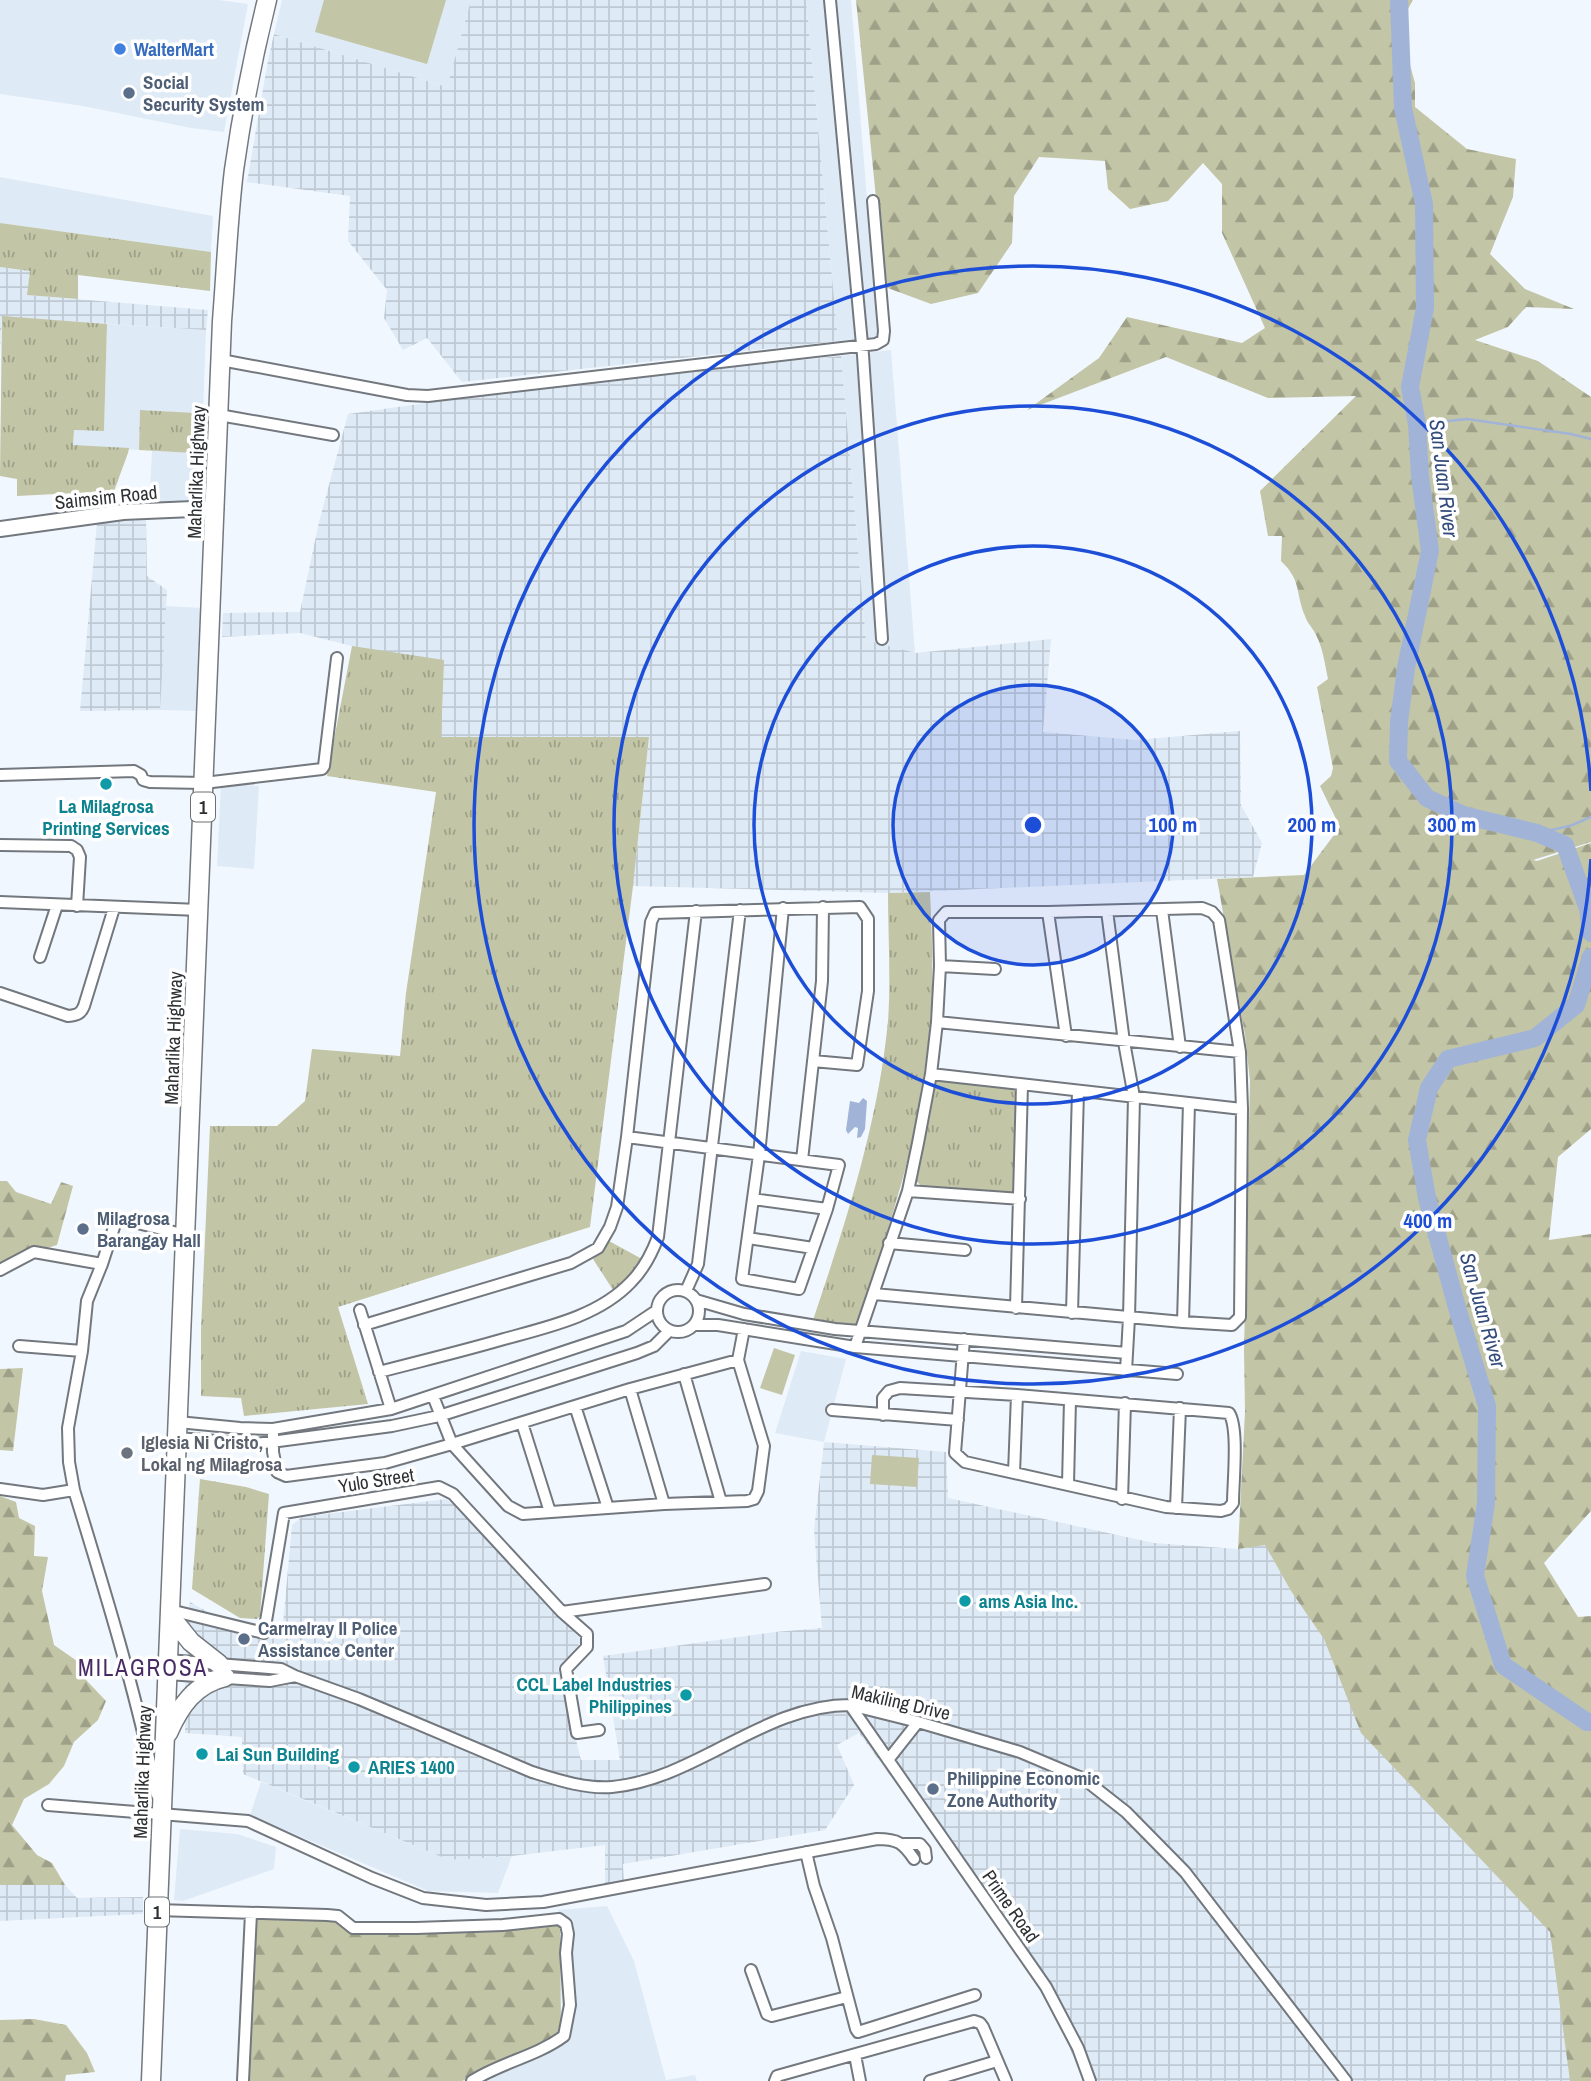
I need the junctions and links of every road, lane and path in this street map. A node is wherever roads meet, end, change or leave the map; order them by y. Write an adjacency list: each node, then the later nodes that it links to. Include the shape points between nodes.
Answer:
1 (267, 0): 5 (highway, Maharlika Highway / 1, via 234,171)
2 (830, 0): 4 (street)
3 (873, 201): 4 (street, via 884,331 883,340)
4 (862, 345): 5 (street, via 428,396); 10 (street)
5 (220, 359): 6 (highway, Maharlika Highway / 1)
6 (219, 415): 7 (street); 8 (highway, Maharlika Highway / 1)
7 (333, 435)
8 (216, 508): 9 (street, Saimsim Road, via 123,512); 13 (highway, Maharlika Highway / 1)
9 (0, 529)
10 (882, 639)
11 (337, 658): 13 (street, via 322,769)
12 (0, 775): 13 (street, via 134,771 150,782)
13 (204, 783): 21 (highway, Maharlika Highway / 1)
14 (0, 845): 17 (street, via 71,846 77,850)
15 (0, 902): 16 (street)
16 (57, 905): 17 (street); 27 (street)
17 (77, 906): 19 (street)
18 (823, 907): 20 (street); 36 (street, via 822,981); 36 (street, via 860,906 868,919 868,991 857,1065)
19 (114, 908): 21 (street); 30 (street, via 82,1012 68,1016)
20 (783, 908): 22 (street); 46 (street)
21 (199, 910): 52 (highway, Maharlika Highway / 1)
22 (740, 910): 24 (street); 45 (street)
23 (1162, 910): 25 (street); 34 (street); 35 (street, via 1202,908 1219,920)
24 (696, 911): 43 (street, via 662,911 650,922); 44 (street)
25 (1107, 911): 26 (street); 33 (street)
26 (1048, 912): 28 (street, via 946,912 940,920); 32 (street)
27 (40, 957)
28 (940, 966): 29 (street); 31 (street)
29 (996, 969)
30 (0, 993)
31 (937, 1022): 32 (street); 37 (street)
32 (1066, 1036): 33 (street)
33 (1124, 1042): 34 (street); 40 (street)
34 (1180, 1047): 35 (street)
35 (1240, 1052): 42 (street)
36 (813, 1062): 47 (street)
37 (931, 1074): 38 (street); 48 (street)
38 (1022, 1084): 39 (street); 50 (street)
39 (1078, 1091): 40 (street); 65 (street)
40 (1134, 1097): 41 (street); 66 (street)
41 (1189, 1103): 42 (street); 67 (street)
42 (1242, 1110): 67 (street, via 1240,1317 1232,1325)
43 (627, 1137): 44 (street); 68 (street, via 617,1207 598,1248 571,1263)
44 (670, 1143): 45 (street); 81 (street, via 659,1237 650,1258 613,1297 534,1331)
45 (712, 1148): 46 (street); 59 (street, via 698,1264)
46 (759, 1154): 47 (street); 49 (street)
47 (802, 1160): 51 (street, via 839,1165)
48 (908, 1191): 50 (street); 54 (street)
49 (753, 1199): 51 (street); 53 (street)
50 (1020, 1199): 62 (street)
51 (827, 1209): 55 (street)
52 (186, 1235): 57 (street, via 117,1217); 99 (highway, Maharlika Highway / 1)
53 (748, 1238): 55 (street); 55 (street, via 743,1279 799,1289)
54 (889, 1243): 56 (street); 60 (street)
55 (813, 1248)
56 (965, 1250)
57 (102, 1264): 58 (street, via 34,1252); 76 (street, via 87,1301)
58 (0, 1270)
59 (686, 1291): 61 (street); 64 (street, via 672,1290 660,1298)
60 (874, 1294): 62 (street); 72 (street)
61 (696, 1300): 69 (street, via 699,1313); 72 (street, via 744,1314)
62 (1016, 1308): 65 (street)
63 (360, 1310): 68 (street)
64 (656, 1311): 71 (street); 87 (street, via 626,1331)
65 (1072, 1313): 66 (street)
66 (1129, 1318): 67 (street); 77 (street)
67 (1183, 1322)
68 (364, 1325): 81 (street)
69 (694, 1325): 70 (street); 71 (street, via 682,1332)
70 (744, 1329): 75 (street); 79 (street)
71 (669, 1331): 95 (street, via 654,1346 637,1353)
72 (861, 1332): 73 (street); 75 (street)
73 (964, 1339): 77 (street); 78 (street)
74 (19, 1346): 76 (street)
75 (855, 1347): 78 (street)
76 (82, 1351): 105 (street, via 68,1428)
77 (1127, 1353): 80 (street)
78 (962, 1357): 80 (street); 85 (street)
79 (738, 1360): 82 (street); 107 (street, via 764,1446 754,1499)
80 (1126, 1371): 83 (street)
81 (379, 1372): 92 (street)
82 (684, 1374): 84 (street); 107 (street)
83 (1177, 1374)
84 (629, 1389): 90 (street); 108 (street)
85 (960, 1392): 86 (street); 94 (street, via 889,1391 883,1398); 96 (street)
86 (1017, 1395): 88 (street); 102 (street)
87 (433, 1396): 92 (street); 95 (street)
88 (1070, 1400): 89 (street); 103 (street)
89 (1125, 1403): 91 (street); 106 (street)
90 (575, 1406): 97 (street); 109 (street)
91 (1180, 1408): 110 (street); 110 (street, via 1229,1413 1232,1418 1233,1503 1221,1511)
92 (391, 1409): 98 (street)
93 (832, 1410): 94 (street)
94 (883, 1415): 96 (street)
95 (439, 1416): 100 (street); 101 (street)
96 (958, 1420): 102 (street, via 955,1453 965,1462)
97 (522, 1423): 101 (street); 111 (street)
98 (273, 1429): 99 (street); 100 (street)
99 (177, 1430): 100 (street, via 241,1444); 114 (highway, Maharlika Highway / 1)
100 (272, 1443): 101 (street, via 277,1472 286,1476 385,1462)
101 (452, 1444): 111 (street, via 508,1506 523,1514)
102 (1014, 1473): 103 (street)
103 (1068, 1484): 106 (street)
104 (0, 1489): 105 (street, via 43,1495)
105 (74, 1490): 123 (street, via 132,1690)
106 (1122, 1499): 110 (street)
107 (721, 1502): 108 (street)
108 (664, 1504): 109 (street)
109 (608, 1508): 111 (street)
110 (1176, 1508)
111 (550, 1512)
112 (765, 1584): 113 (street)
113 (562, 1612): 114 (street, Yulo Street, via 453,1494 439,1487 284,1513 264,1633); 119 (street, Yulo Street, via 587,1634 587,1647 566,1669 577,1733)
114 (170, 1613): 115 (highway, Maharlika Highway / 1); 116 (highway, via 191,1642)
115 (168, 1667): 116 (street, Makiling Drive); 120 (highway, Maharlika Highway / 1)
116 (222, 1671): 117 (street, Makiling Drive, via 270,1681 295,1676 532,1772 609,1787 668,1773 780,1719 825,1707); 120 (highway, via 178,1710)
117 (850, 1706): 118 (street, Makiling Drive); 121 (street, Prime Road)
118 (918, 1722): 121 (street); 141 (street, Makiling Drive, via 1020,1752 1084,1779 1118,1806 1185,1872)
119 (599, 1730)
120 (164, 1742): 123 (highway, Maharlika Highway / 1)
121 (888, 1760): 140 (street, Prime Road, via 1046,1987)
122 (48, 1805): 123 (street)
123 (161, 1815): 124 (street, via 247,1821 423,1898 486,1905 555,1900); 126 (highway, Maharlika Highway / 1)
124 (806, 1852): 125 (street, via 886,1839 904,1844); 130 (street)
125 (920, 1859)
126 (157, 1910): 127 (street); 133 (highway, Maharlika Highway / 1)
127 (251, 1913): 134 (street); 135 (street, via 327,1914 353,1928 503,1925 559,1919 566,1924 570,2005 564,2036 547,2049)
128 (751, 1969): 130 (street, via 772,2017)
129 (975, 1995): 130 (street, via 858,2032)
130 (847, 1997)
131 (855, 2054): 132 (street, via 974,2021 983,2027); 136 (street); 137 (street)
132 (997, 2061): 138 (street); 139 (street)
133 (151, 2081)
134 (243, 2081)
135 (472, 2081)
136 (775, 2081)
137 (860, 2081)
138 (930, 2081)
139 (1006, 2081)
140 (1090, 2081)
141 (1346, 2081)

